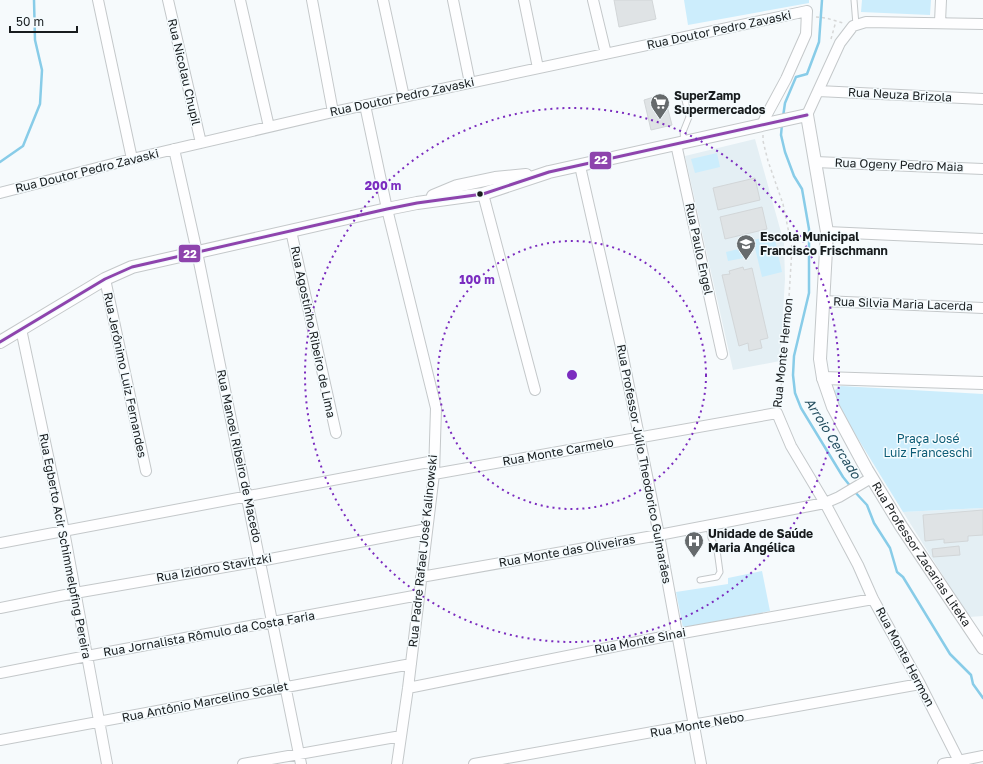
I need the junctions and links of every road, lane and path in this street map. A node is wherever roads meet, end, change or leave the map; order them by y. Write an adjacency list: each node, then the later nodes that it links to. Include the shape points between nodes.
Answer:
1 (98, 0): 30 (street)
2 (168, 0): 27 (street, Rua Nicolau Chupil)
3 (240, 0): 26 (street)
4 (312, 0): 23 (street)
5 (382, 0): 19 (street)
6 (453, 0): 17 (street)
7 (524, 0): 16 (street)
8 (593, 0): 15 (street)
9 (854, 0): 14 (lane)
10 (941, 0): 12 (street)
11 (810, 14): 14 (path); 15 (street, Rua Doutor Pedro Zavaski); 25 (street, via 806,34 766,116)
12 (940, 22): 13 (street); 14 (street, via 866,22)
13 (983, 24)
14 (854, 25): 18 (street, via 840,43)
15 (606, 54): 16 (street, Rua Doutor Pedro Zavaski)
16 (538, 68): 17 (street, Rua Doutor Pedro Zavaski)
17 (470, 83): 19 (street, Rua Doutor Pedro Zavaski)
18 (818, 91): 20 (street, Rua Neuza Brizola); 24 (street)
19 (404, 97): 22 (street, Rua Doutor Pedro Zavaski)
20 (983, 99)
21 (685, 100): 28 (lane, via 689,117)
22 (365, 105): 23 (street, Rua Doutor Pedro Zavaski); 38 (street, Rua Padre Rafael José Kalinowski)
23 (333, 112): 26 (street, Rua Doutor Pedro Zavaski)
24 (807, 115): 25 (street); 31 (street, Rua Professor Zacarias Liteka)
25 (767, 124): 28 (street); 52 (path, Rua Monte Hermon, via 763,141 792,248 785,362)
26 (269, 127): 27 (street, Rua Doutor Pedro Zavaski)
27 (201, 143): 29 (street, Rua Doutor Pedro Zavaski)
28 (680, 143): 32 (street); 48 (street, Rua Paulo Engel)
29 (174, 149): 30 (street, Rua Doutor Pedro Zavaski); 42 (street, Rua Manoel Ribeiro de Macedo)
30 (132, 159): 35 (street, Rua Doutor Pedro Zavaski)
31 (815, 162): 33 (street, Rua Ogeny Pedro Maia); 40 (street, Rua Professor Zacarias Liteka)
32 (580, 166): 34 (street); 54 (street, Rua Professor Júlio Theodorico Guimarães)
33 (983, 169)
34 (549, 172): 36 (street); 37 (street, via 494,178 457,186)
35 (0, 193)
36 (483, 194): 37 (street); 51 (street)
37 (417, 203): 38 (street)
38 (387, 209): 39 (street); 55 (street, Rua Padre Rafael José Kalinowski, via 436,408)
39 (291, 231): 42 (street); 53 (street, Rua Agostinho Ribeiro de Lima)
40 (827, 232): 41 (street); 44 (street, Rua Professor Zacarias Liteka)
41 (983, 239)
42 (197, 252): 43 (street, via 132,267); 59 (street, Rua Manoel Ribeiro de Macedo)
43 (105, 279): 46 (street); 56 (street, Rua Jerônimo Luiz Fernandes)
44 (823, 301): 45 (street, Rua Silvia Maria Lacerda); 49 (street, Rua Professor Zacarias Liteka, via 820,359)
45 (983, 308)
46 (21, 329): 47 (street); 63 (street, Rua Egberto Acir Schimmelpfing Pereira)
47 (0, 342)
48 (722, 354)
49 (823, 378): 50 (street); 58 (street, Rua Professor Zacarias Liteka, via 833,407)
50 (983, 383)
51 (534, 390)
52 (777, 414): 54 (street, Rua Monte Carmelo); 60 (street, Rua Monte Hermon, via 790,446)
53 (336, 433)
54 (639, 437): 57 (street, Rua Monte Carmelo); 64 (street, Rua Professor Júlio Theodorico Guimarães)
55 (434, 461): 57 (street, Rua Padre Rafael José Kalinowski); 59 (street)
56 (146, 471)
57 (434, 474): 62 (street, Rua Padre Rafael José Kalinowski)
58 (867, 480): 60 (street, Rua Monte das Oliveiras); 75 (street, Rua Professor Zacarias Liteka)
59 (247, 496): 63 (street); 66 (street, Rua Manoel Ribeiro de Macedo)
60 (825, 503): 61 (street, Rua Monte das Oliveiras); 71 (street, Rua Monte Hermon)
61 (708, 525): 64 (street, Rua Monte das Oliveiras); 68 (lane, via 717,550 720,572 717,577)
62 (427, 528): 66 (street, Rua Izidoro Stavitzki); 67 (street, Rua Padre Rafael José Kalinowski)
63 (64, 531): 65 (street); 69 (street, Rua Egberto Acir Schimmelpfing Pereira)
64 (659, 535): 67 (street, Rua Monte das Oliveiras); 74 (street, Rua Professor Júlio Theodorico Guimarães)
65 (0, 543)
66 (260, 561): 69 (street, Rua Izidoro Stavitzki); 73 (street, Rua Manoel Ribeiro de Macedo)
67 (422, 577): 70 (street, Rua Padre Rafael José Kalinowski)
68 (700, 580)
69 (75, 593): 72 (street, Rua Izidoro Stavitzki); 76 (street, Rua Egberto Acir Schimmelpfing Pereira)
70 (419, 596): 73 (street, Rua Jornalista Rômulo da Costa Faria); 77 (street, Rua Padre Rafael José Kalinowski)
71 (873, 599): 74 (street, Rua Monte Sinai); 79 (street, Rua Monte Hermon)
72 (0, 608)
73 (272, 623): 76 (street, Rua Jornalista Rômulo da Costa Faria); 80 (street, Rua Manoel Ribeiro de Macedo)
74 (677, 634): 81 (street, Rua Monte Sinai); 83 (street, Rua Professor Júlio Theodorico Guimarães)
75 (983, 648)
76 (87, 656): 78 (street, Rua Jornalista Rômulo da Costa Faria); 82 (street, Rua Egberto Acir Schimmelpfing Pereira)
77 (411, 664): 80 (street, Rua Antônio Marcelino Scalet); 81 (street, Rua Padre Rafael José Kalinowski)
78 (0, 673)
79 (920, 684): 83 (street, Rua Monte Nebo); 88 (street, Rua Monte Hermon)
80 (285, 686): 82 (street, Rua Antônio Marcelino Scalet); 86 (street, Rua Manoel Ribeiro de Macedo)
81 (408, 688): 84 (street, Rua Padre Rafael José Kalinowski)
82 (99, 722): 85 (street, Rua Antônio Marcelino Scalet); 89 (street, Rua Egberto Acir Schimmelpfing Pereira)
83 (694, 725): 93 (street, Rua Monte Nebo); 94 (street, Rua Professor Júlio Theodorico Guimarães)
84 (401, 736): 86 (street); 92 (street, Rua Padre Rafael José Kalinowski)
85 (0, 740)
86 (299, 754): 90 (street); 91 (street, Rua Manoel Ribeiro de Macedo)
87 (983, 756): 88 (street)
88 (959, 761): 95 (street)
89 (107, 764)
90 (244, 764)
91 (301, 764)
92 (397, 764)
93 (474, 764)
94 (701, 764)
95 (943, 764)

